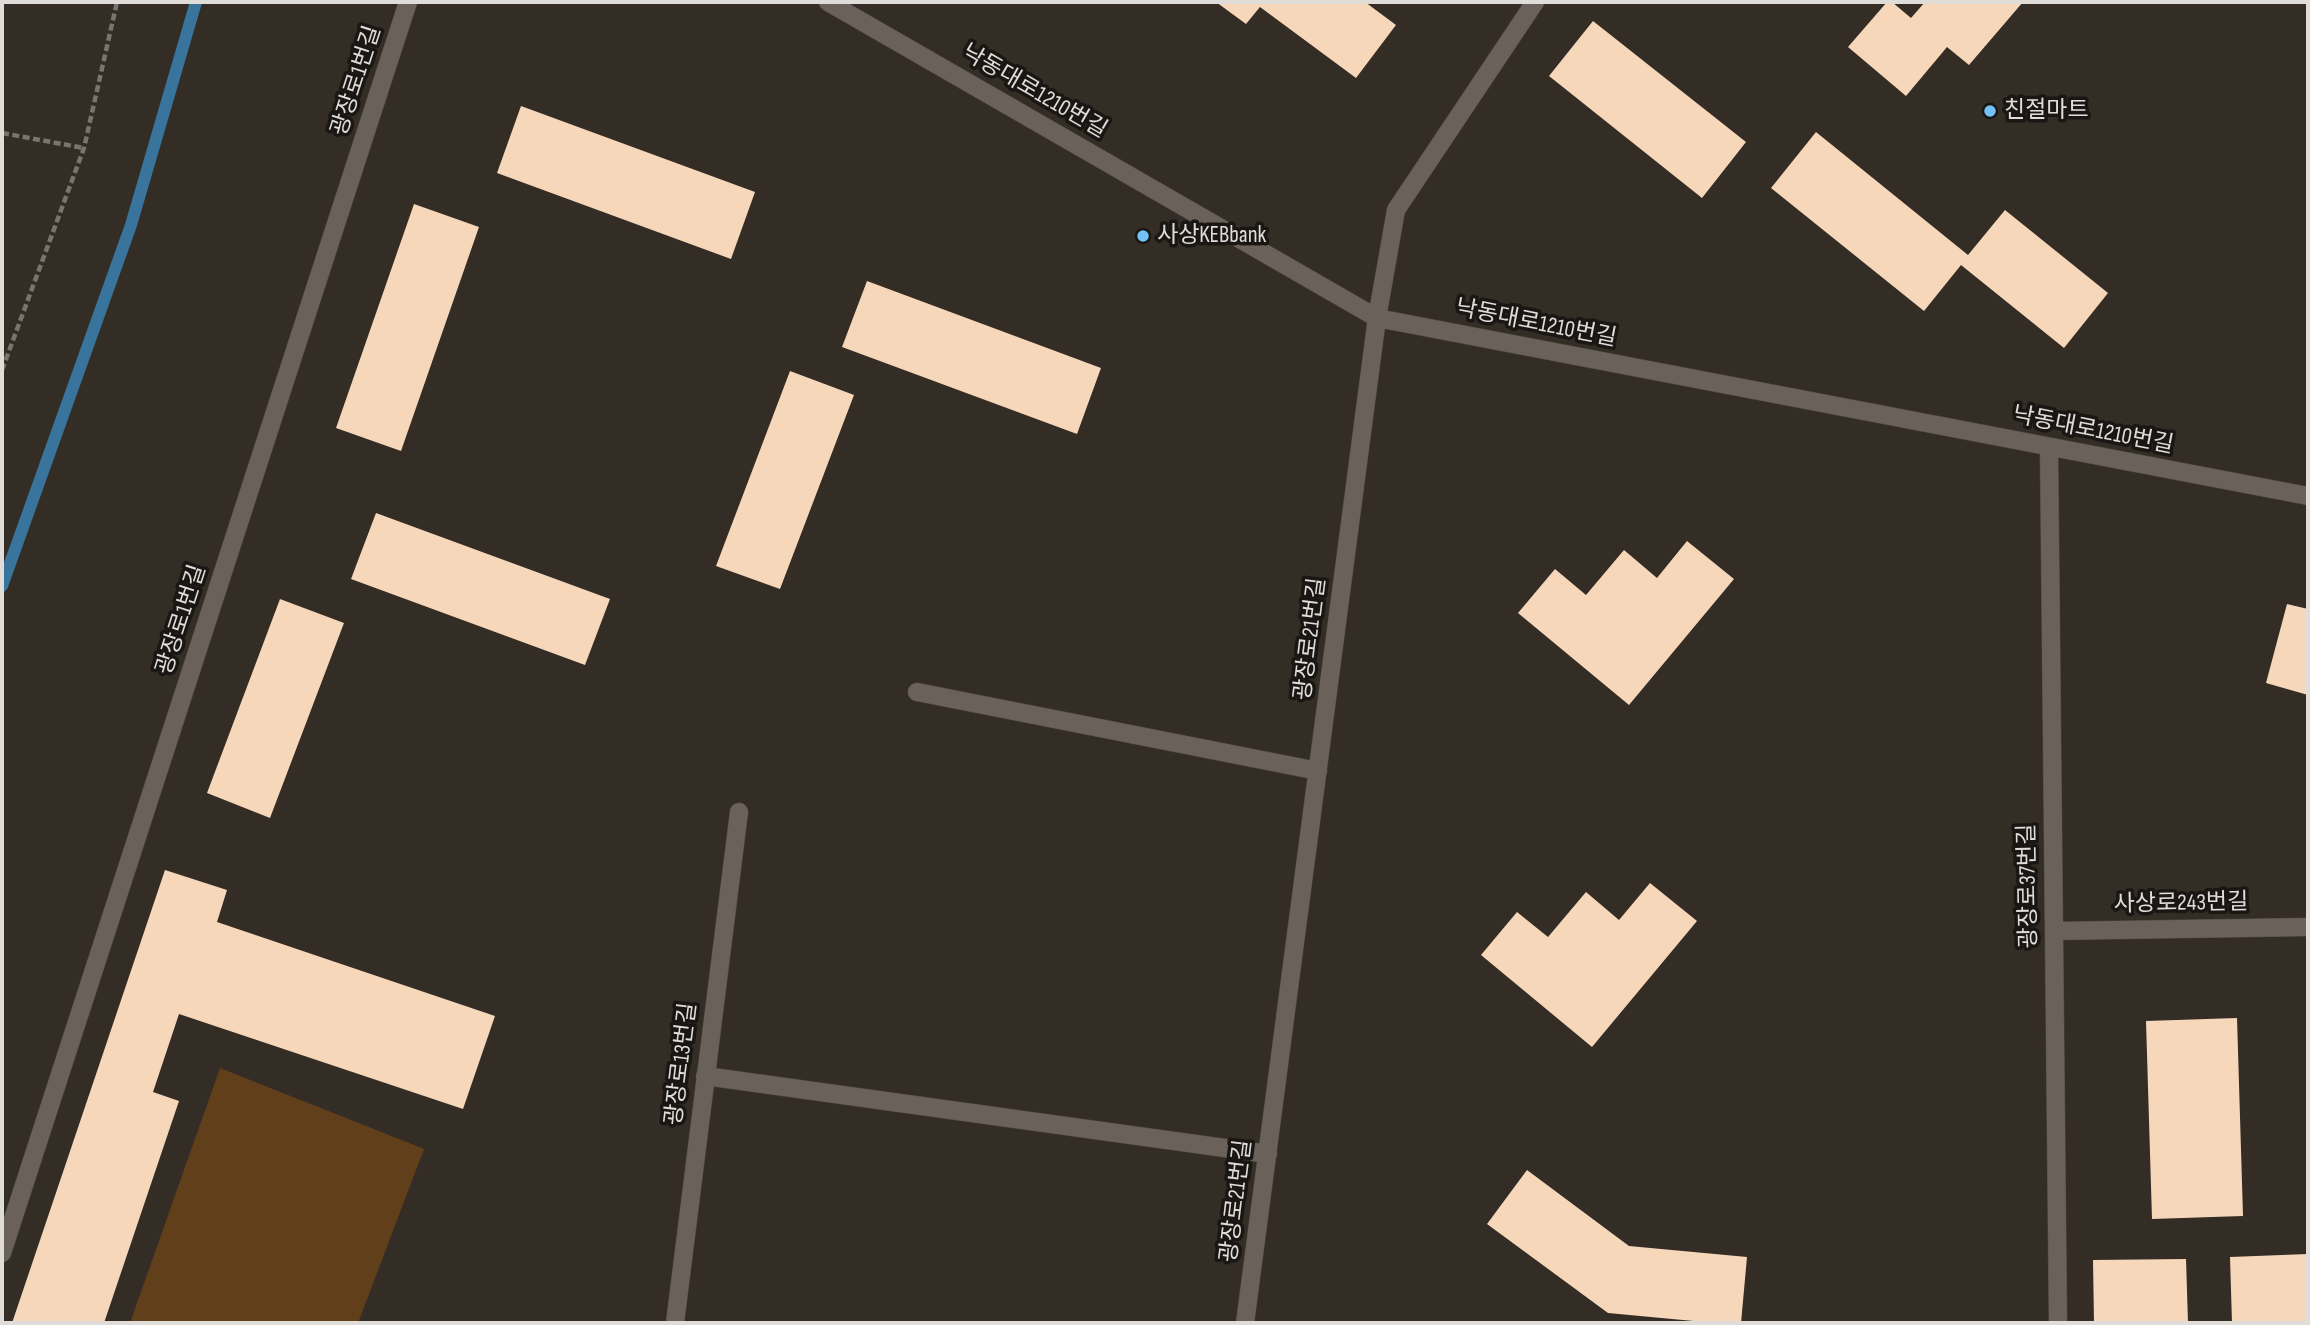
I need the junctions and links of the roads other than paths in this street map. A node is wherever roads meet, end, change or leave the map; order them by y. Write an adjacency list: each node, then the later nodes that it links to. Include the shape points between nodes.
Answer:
1 (408, 2): 14 (street, 광장로1번길)
2 (828, 2): 4 (street, 낙동대로1210번길)
3 (1535, 2): 4 (street, 광장로21번길, via 1396,210)
4 (1377, 318): 5 (street, 낙동대로1210번길); 8 (street, 광장로21번길)
5 (2049, 448): 6 (street, 낙동대로1210번길); 11 (street, 광장로37번길)
6 (2308, 496)
7 (917, 692): 8 (street)
8 (1318, 771): 13 (street, 광장로21번길)
9 (739, 811): 12 (street, 광장로13번길)
10 (2308, 927): 11 (street, 사상로243번길)
11 (2054, 931): 17 (street, 광장로37번길)
12 (705, 1076): 13 (street); 15 (street, 광장로13번길)
13 (1268, 1154): 16 (street, 광장로21번길)
14 (2, 1253)
15 (675, 1323)
16 (1245, 1323)
17 (2058, 1323)

